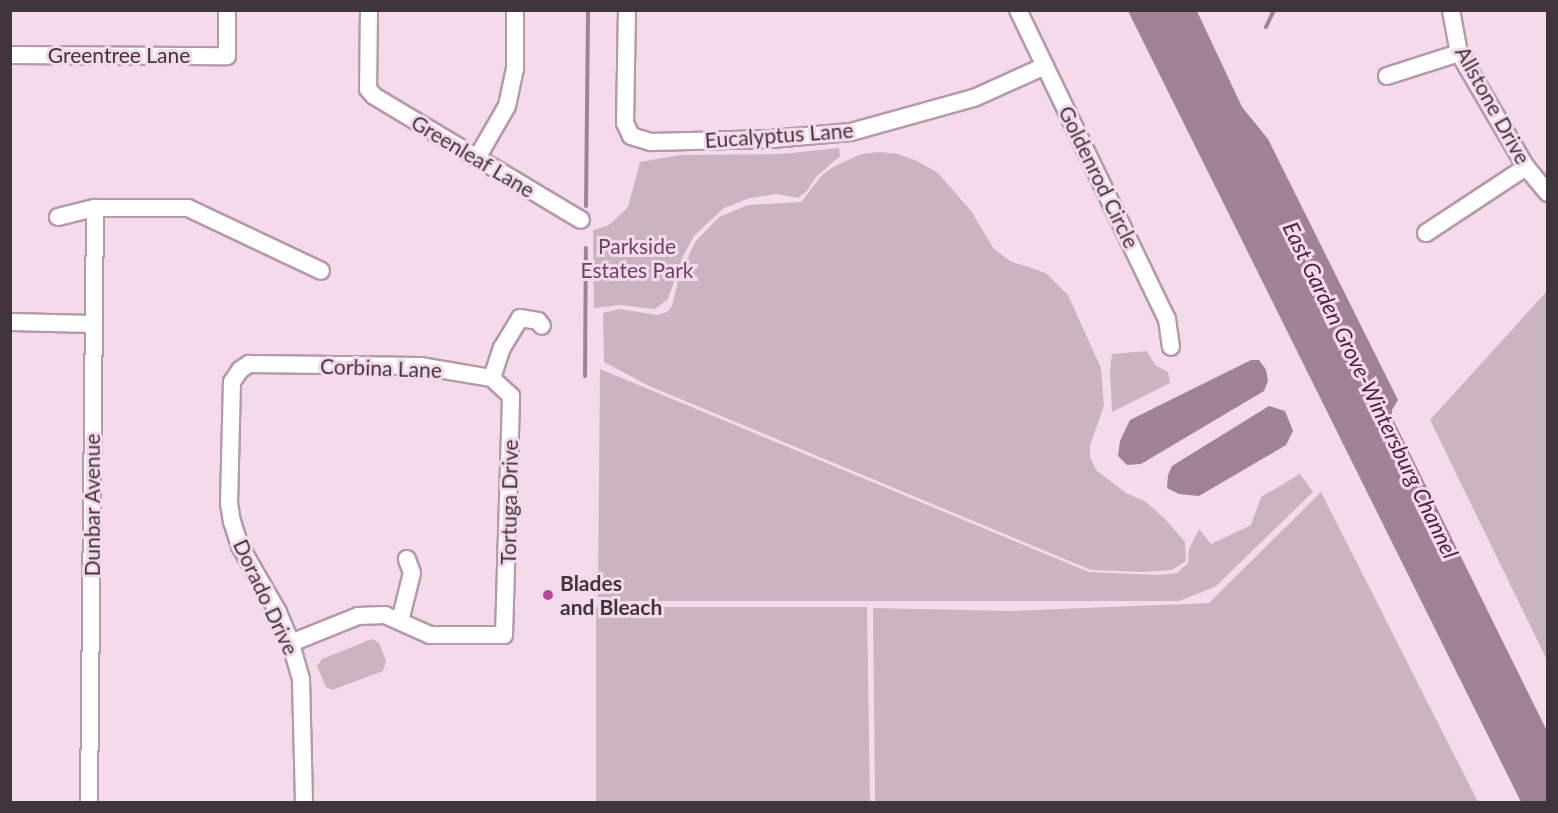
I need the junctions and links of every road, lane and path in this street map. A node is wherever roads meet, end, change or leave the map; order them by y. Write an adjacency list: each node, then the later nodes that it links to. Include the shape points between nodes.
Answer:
1 (227, 10): 8 (street, Greentree Lane, via 227,56)
2 (369, 10): 11 (street, Greenleaf Lane, via 368,89)
3 (515, 10): 11 (street, via 515,69 507,106)
4 (627, 10): 9 (street, Eucalyptus Lane, via 626,127 631,136 651,142 851,132 974,98)
5 (1018, 10): 9 (street, Goldenrod Circle)
6 (1451, 10): 7 (street, Allstone Drive)
7 (1459, 53): 10 (street); 12 (street, Allstone Drive)
8 (10, 55)
9 (1045, 66): 22 (street, Goldenrod Circle, via 1167,319)
10 (1387, 76)
11 (477, 158): 16 (street, Greenleaf Lane)
12 (1526, 167): 13 (street, Allstone Drive); 17 (street)
13 (1548, 193)
14 (95, 208): 15 (street); 18 (street, via 188,208); 20 (street, Dunbar Avenue)
15 (58, 217)
16 (581, 220)
17 (1426, 233)
18 (321, 271)
19 (10, 322): 20 (street)
20 (93, 324): 28 (street, Dunbar Avenue)
21 (542, 326): 24 (street, via 538,321 520,318 502,348)
22 (1172, 347)
23 (249, 364): 24 (street, Corbina Lane, via 420,366); 27 (street, Dorado Drive, via 235,375 230,390 229,504 240,546)
24 (492, 378): 26 (street, Tortuga Drive, via 511,396 504,635 430,635)
25 (407, 559): 26 (street, via 412,573)
26 (400, 621): 27 (street, via 385,615 358,616)
27 (291, 643): 29 (street, Dorado Drive, via 302,679)
28 (89, 802)
29 (304, 802)

